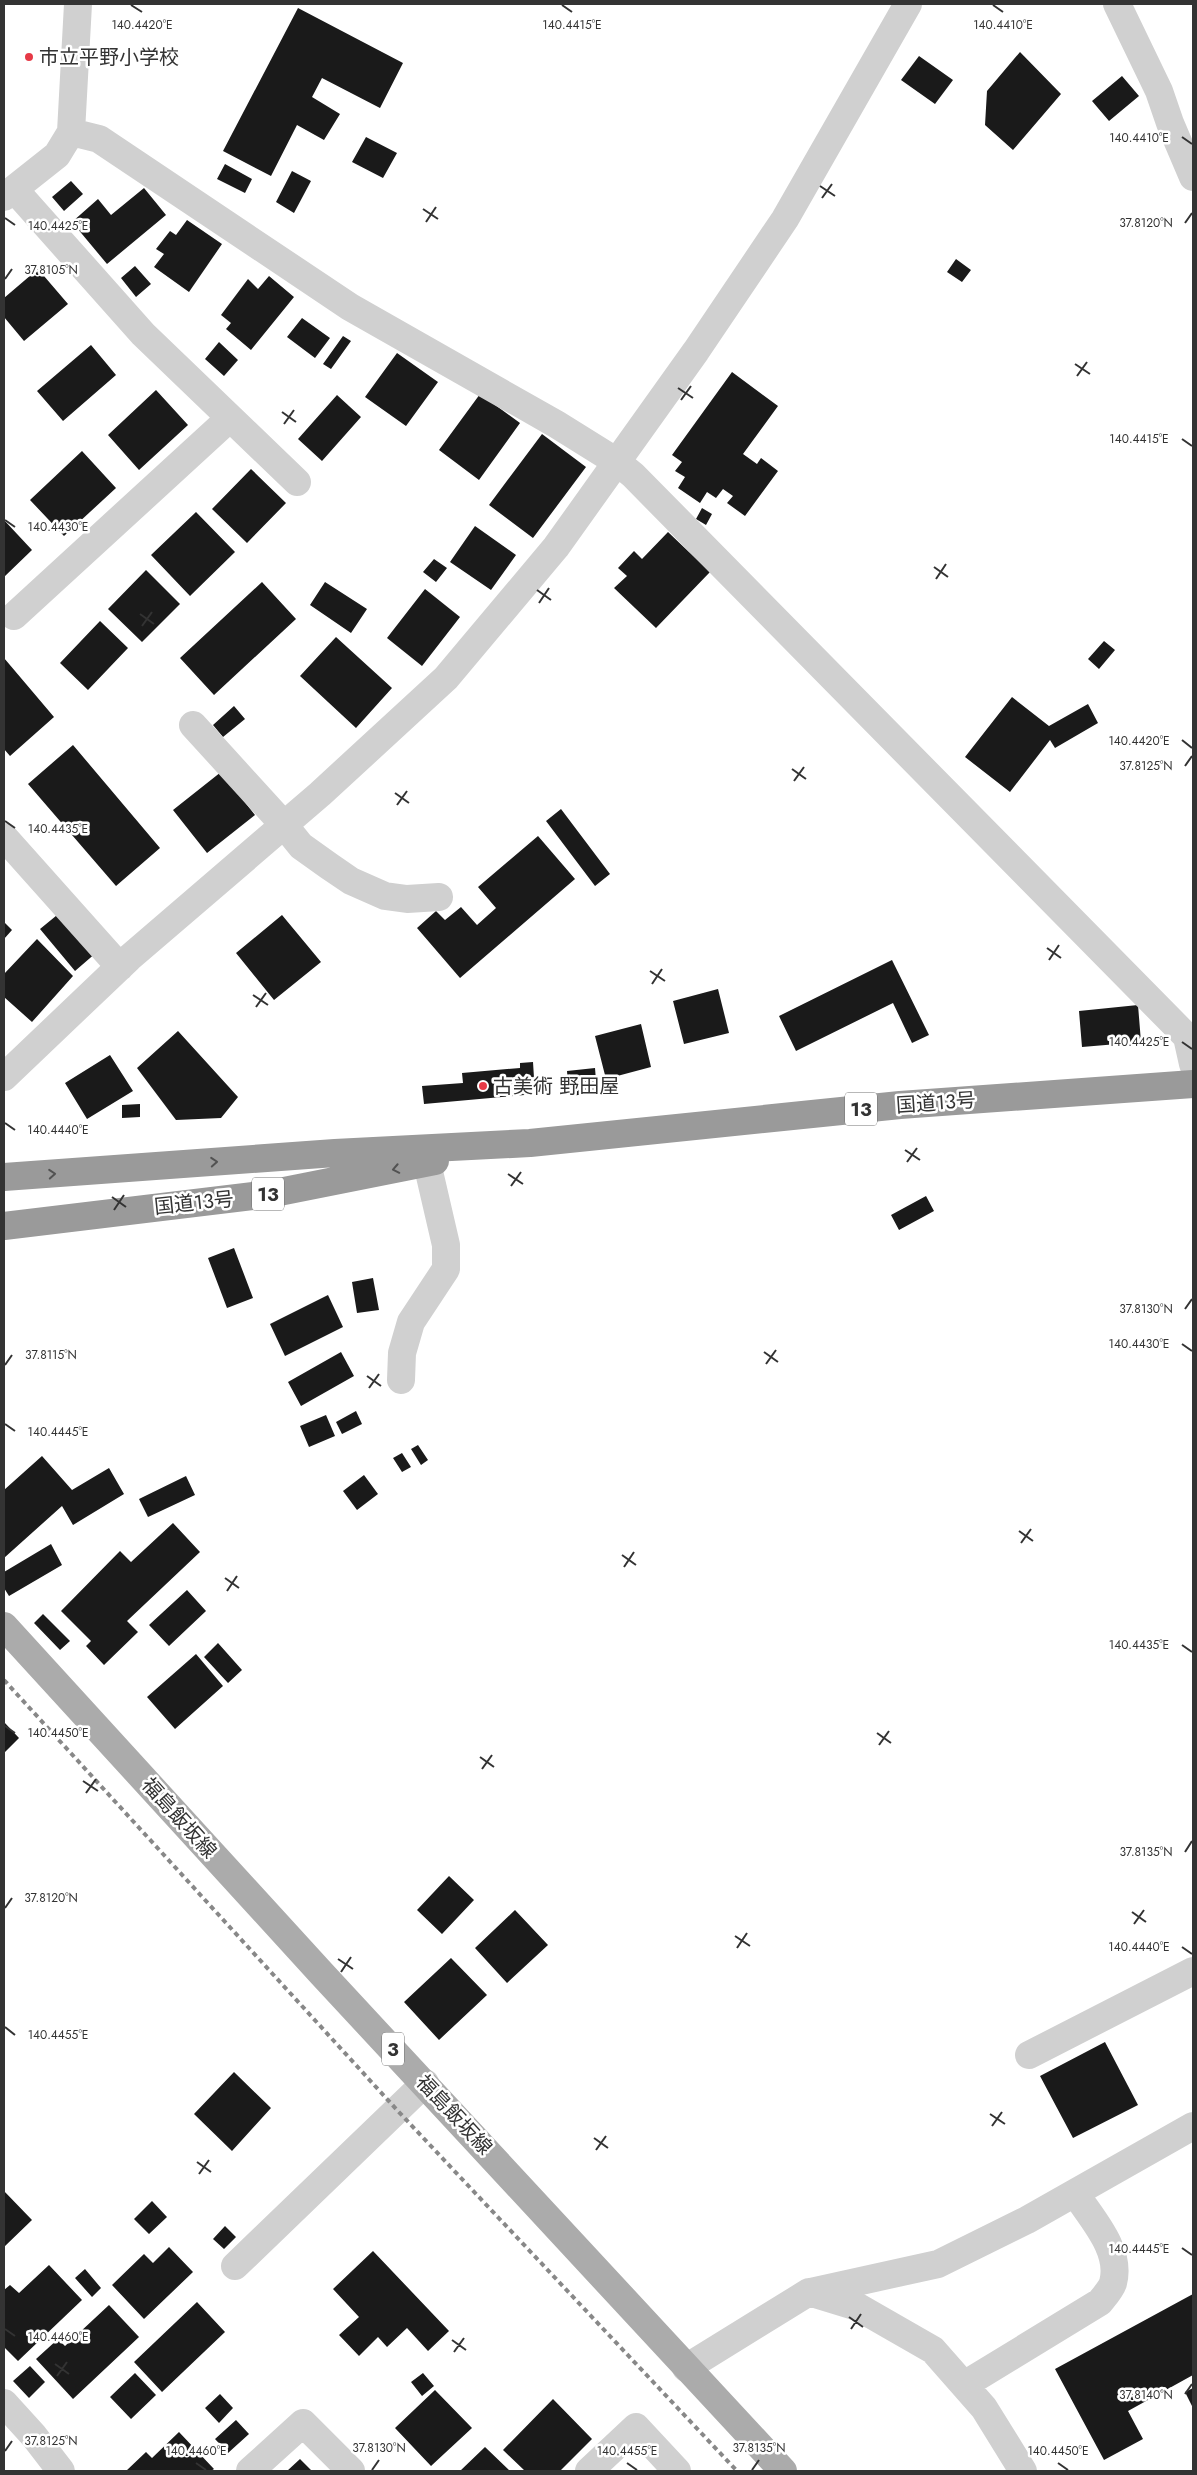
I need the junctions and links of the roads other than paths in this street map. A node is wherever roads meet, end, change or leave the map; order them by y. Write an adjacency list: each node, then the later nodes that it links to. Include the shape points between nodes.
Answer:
1 (78, 4): 4 (street)
2 (908, 4): 8 (street, via 785,219)
3 (1117, 4): 5 (street, via 1159,91)
4 (71, 132): 6 (street, via 57,155); 8 (street, via 99,138 350,307)
5 (1193, 177)
6 (9, 193): 7 (street, via 143,334)
7 (230, 418): 9 (street); 10 (street)
8 (617, 462): 12 (street, via 556,547 446,678); 16 (street, via 1187,1036)
9 (296, 482)
10 (14, 616)
11 (193, 725): 12 (street)
12 (284, 825): 14 (street, via 301,846 351,881 373,892 407,899); 15 (street)
13 (4, 836): 15 (street)
14 (439, 897)
15 (120, 967): 17 (street)
16 (1193, 1064)
17 (4, 1077)
18 (1193, 1084): 19 (highway, 国道13号 / 13, via 900,1105)
19 (530, 1143): 20 (highway, 国道13号 / 13); 21 (highway, 国道13号 / 13, one-way to 19, via 336,1153)
20 (427, 1163): 22 (highway, 国道13号 / 13, one-way to 22); 25 (street, via 446,1245 446,1269 411,1322 402,1353)
21 (4, 1177)
22 (269, 1194): 23 (highway, 国道13号 / 13); 24 (highway)
23 (4, 1226)
24 (4, 1244)
25 (402, 1380)
26 (4, 1626): 29 (main road, 福島飯坂線 / 3)
27 (1193, 1972): 28 (street)
28 (1029, 2055)
29 (424, 2083): 32 (street); 34 (main road, 福島飯坂線 / 3)
30 (1193, 2126): 31 (street)
31 (1075, 2193): 33 (street, via 938,2264); 35 (street, via 1108,2244 1113,2258 1113,2283 1100,2302)
32 (235, 2266)
33 (810, 2292): 34 (street); 35 (street, via 858,2307 933,2350)
34 (686, 2368): 42 (main road, 福島飯坂線 / 3)
35 (964, 2385): 43 (street, via 984,2408)
36 (4, 2403): 37 (street)
37 (61, 2471)
38 (250, 2471): 39 (street, via 302,2423)
39 (351, 2471)
40 (589, 2471): 41 (street, via 636,2427)
41 (677, 2471)
42 (783, 2471)
43 (1023, 2471)

